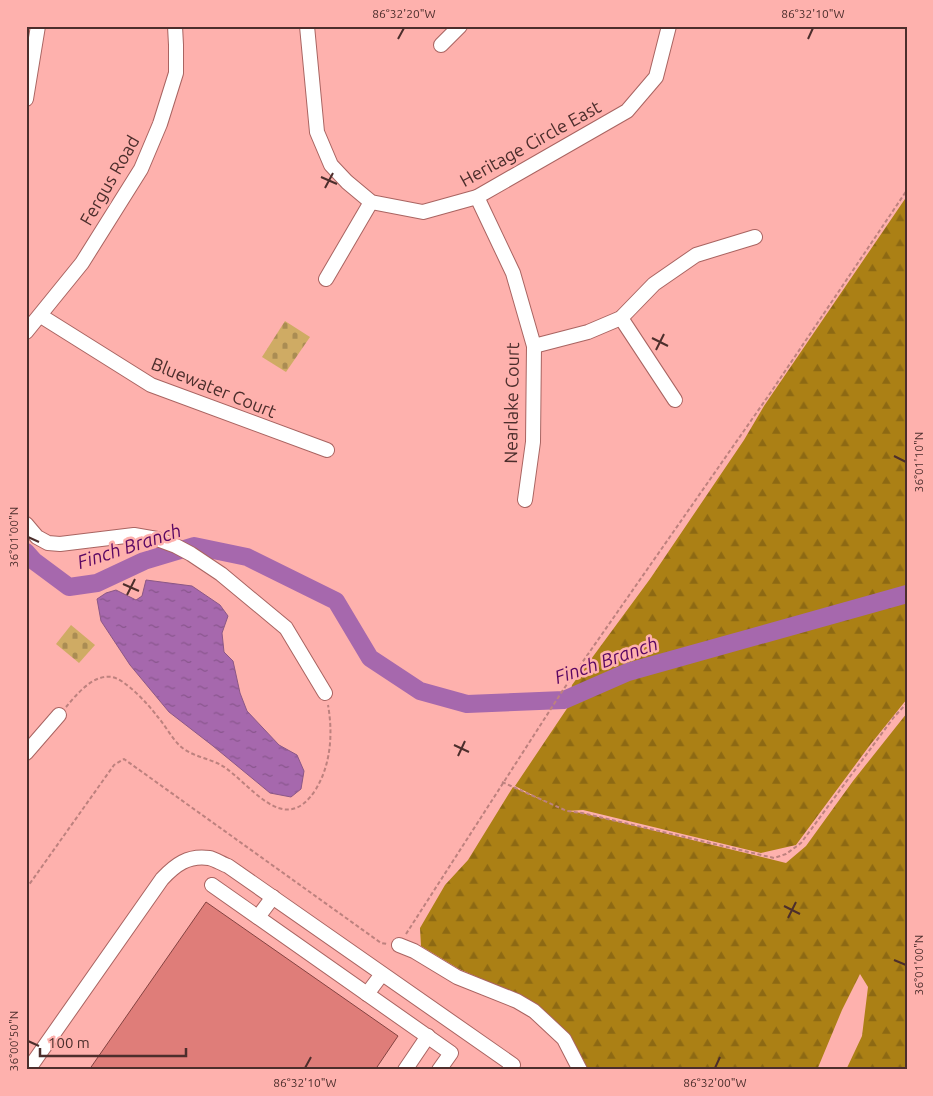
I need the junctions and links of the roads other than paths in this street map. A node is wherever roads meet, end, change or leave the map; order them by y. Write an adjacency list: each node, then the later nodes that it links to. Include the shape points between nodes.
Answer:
1 (38, 26): 7 (street)
2 (175, 26): 12 (street, Fergus Road, via 176,73 141,169 82,263)
3 (307, 26): 9 (street, Heritage Circle East, via 317,132 331,165)
4 (460, 26): 6 (street)
5 (669, 26): 8 (street, Heritage Circle East, via 656,77 627,111)
6 (441, 45)
7 (26, 99)
8 (477, 197): 9 (street, Heritage Circle East, via 423,212); 15 (street, Nearlake Court, via 513,272)
9 (371, 202): 11 (street)
10 (755, 237): 13 (street, via 696,255 654,284)
11 (326, 279)
12 (40, 316): 14 (street, Fergus Road); 17 (street, Bluewater Court, via 151,385)
13 (621, 318): 15 (street, via 588,332); 16 (street)
14 (26, 332)
15 (534, 346): 18 (street, Nearlake Court, via 533,442)
16 (675, 400)
17 (327, 450)
18 (525, 500)
19 (26, 524): 20 (street, via 37,537 48,543 134,535 157,539 191,554 221,574 286,628)
20 (325, 693)
21 (59, 714): 22 (street)
22 (26, 753)
23 (212, 885): 25 (street)
24 (272, 897): 25 (street); 27 (street); 31 (street, via 228,866 210,858 175,865)
25 (258, 917): 28 (street)
26 (399, 945): 34 (street, via 457,977 534,1011 564,1039)
27 (382, 974): 28 (street); 30 (street)
28 (367, 994): 29 (street)
29 (428, 1036): 32 (street); 33 (street, via 451,1053)
30 (514, 1068)
31 (28, 1070)
32 (405, 1070)
33 (439, 1070)
34 (580, 1070)

